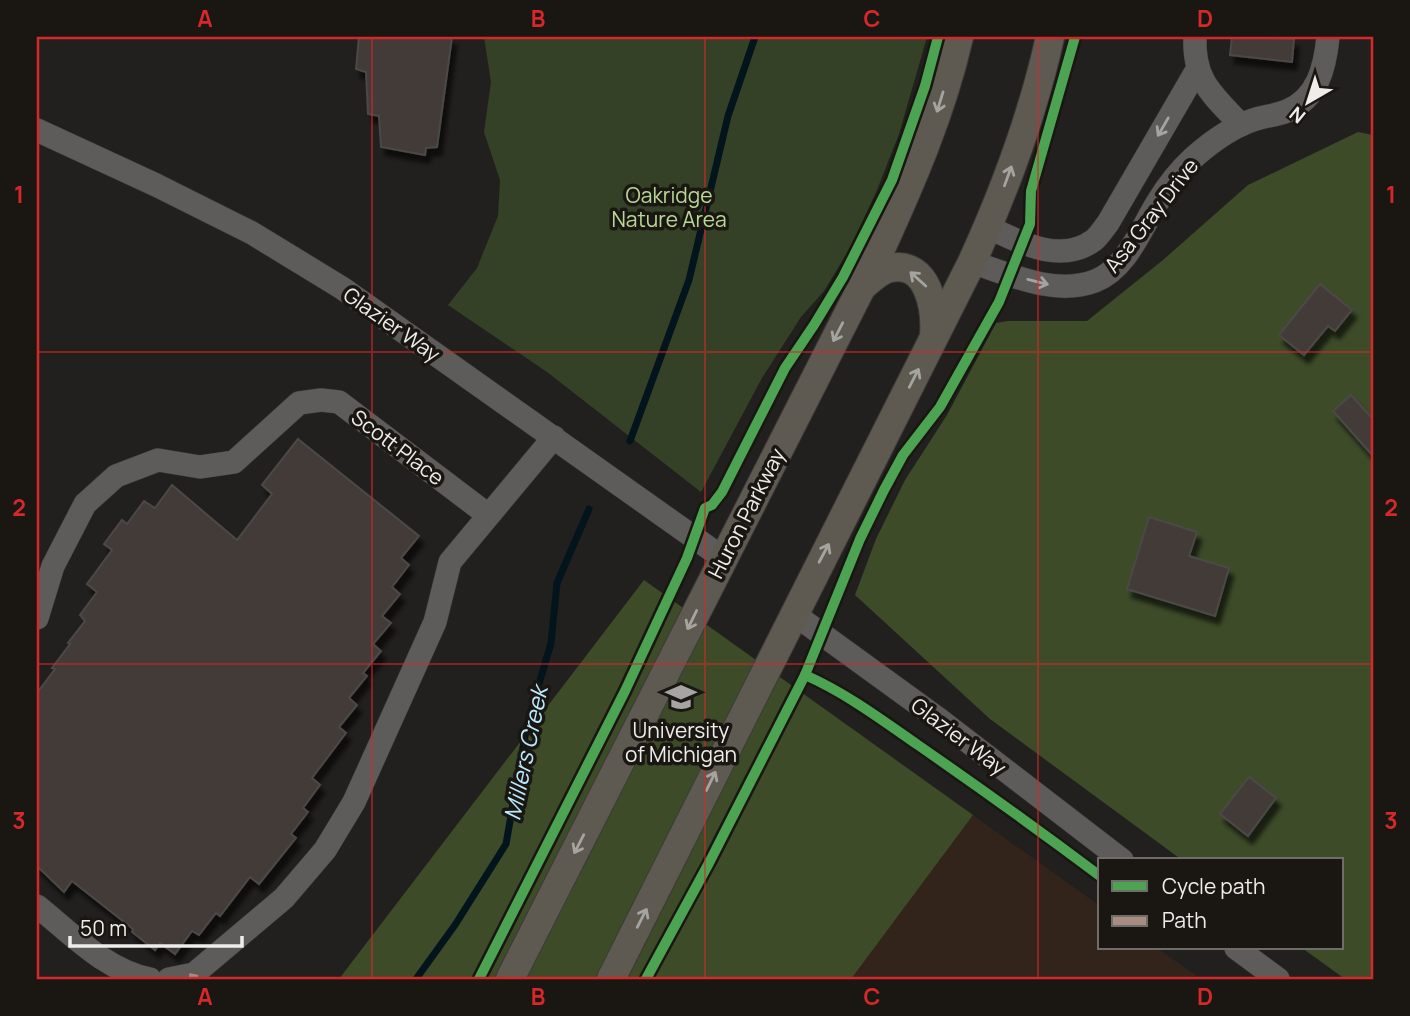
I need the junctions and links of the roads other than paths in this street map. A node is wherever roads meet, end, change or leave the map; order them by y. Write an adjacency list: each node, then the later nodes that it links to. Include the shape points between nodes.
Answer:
1 (959, 37): 10 (main road, Huron Parkway, one-way to 10, via 939,109 909,187)
2 (1050, 37): 8 (main road, one-way to 2, via 1029,113)
3 (1195, 37): 5 (street)
4 (1328, 37): 6 (street, Asa Gray Drive, via 1319,82 1306,99 1289,110)
5 (1198, 68): 6 (street, via 1210,94); 8 (street, Asa Gray Drive, one-way to 8, via 1108,223 1093,240 1053,251)
6 (1241, 125): 9 (street, Asa Gray Drive, one-way to 6, via 1045,285 1074,288 1098,280 1127,252 1159,200 1192,159)
7 (37, 130): 12 (street, Glazier Way, via 252,233 342,288)
8 (988, 227): 9 (main road)
9 (972, 262): 11 (main road)
10 (861, 287): 11 (main road, one-way to 10, via 930,294 915,274 890,268); 14 (main road, Huron Parkway, one-way to 14)
11 (934, 339): 15 (main road, one-way to 11)
12 (554, 437): 13 (street); 14 (street, Glazier Way)
13 (488, 515): 16 (street, Scott Place, via 339,402 299,403 234,462 200,467 158,460 116,476 85,504 53,566); 22 (street, via 450,562 435,622 355,802 325,850 284,898 194,974)
14 (723, 558): 19 (main road, Huron Parkway, one-way to 19)
15 (794, 614): 17 (street, Glazier Way); 25 (main road, one-way to 15)
16 (37, 618)
17 (1119, 858)
18 (37, 906): 21 (street, via 116,968)
19 (543, 915): 23 (main road, Huron Parkway); 24 (main road)
20 (1239, 950): 26 (street)
21 (150, 979)
22 (169, 979)
23 (510, 979)
24 (523, 979)
25 (611, 979)
26 (1278, 979)

